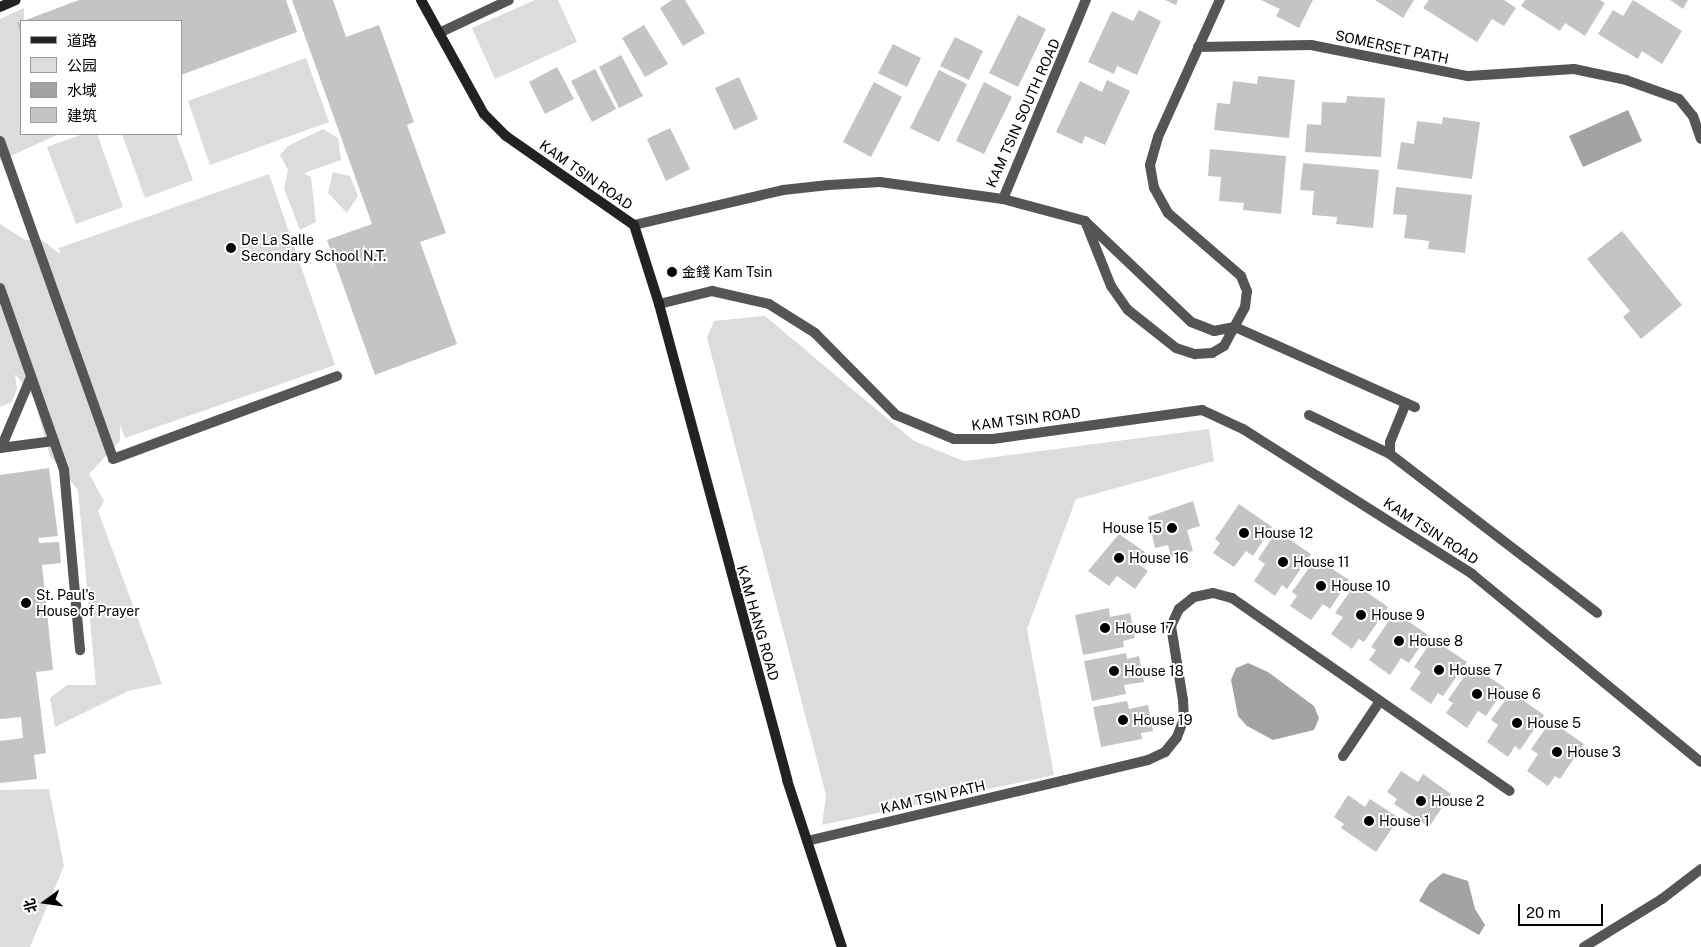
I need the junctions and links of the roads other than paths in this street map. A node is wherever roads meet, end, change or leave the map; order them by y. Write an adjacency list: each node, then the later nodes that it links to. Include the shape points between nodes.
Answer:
1 (16, 0): 6 (street)
2 (421, 0): 7 (street, KAM TSIN ROAD)
3 (509, 0): 7 (street)
4 (1086, 0): 11 (street, KAM TSIN SOUTH ROAD)
5 (1220, 0): 8 (street)
6 (0, 7)
7 (439, 33): 13 (street, KAM TSIN ROAD, via 479,107 506,136)
8 (1198, 47): 9 (street, SOMERSET PATH, via 1311,45 1468,76 1574,70 1671,95 1693,116); 16 (street, via 1150,165 1154,188 1168,213 1240,276 1247,291)
9 (1701, 140)
10 (0, 141): 18 (street, via 113,459)
11 (1003, 199): 12 (street); 13 (street, KAM TSIN SOUTH ROAD, via 880,182 837,185 783,190)
12 (1085, 221): 16 (street, via 1191,322 1214,331); 16 (street, via 1110,286 1128,310 1176,348 1212,354 1224,346)
13 (634, 225): 15 (street, KAM TSIN ROAD)
14 (0, 288): 17 (street)
15 (659, 304): 27 (street, KAM TSIN ROAD, via 712,291 769,304 815,333 896,415 954,440 1035,434 1202,410 1242,428 1472,574); 29 (street, KAM HANG ROAD)
16 (1235, 327): 22 (street, via 1411,405 1390,442)
17 (31, 376): 20 (street); 21 (street)
18 (337, 376)
19 (1309, 416): 22 (street)
20 (54, 442): 21 (street); 24 (street, via 68,505)
21 (1, 448)
22 (1390, 454): 23 (street)
23 (1597, 613)
24 (80, 650)
25 (1380, 701): 26 (street); 28 (street, KAM TSIN PATH); 29 (street, KAM TSIN PATH, via 1232,598 1214,593 1194,597 1179,609 1171,626 1184,719 1177,737 1165,752 1148,760)
26 (1343, 756)
27 (1701, 762)
28 (1510, 791)
29 (807, 842): 31 (street, KAM HANG ROAD)
30 (1701, 869): 32 (street)
31 (842, 947)
32 (1584, 947)

